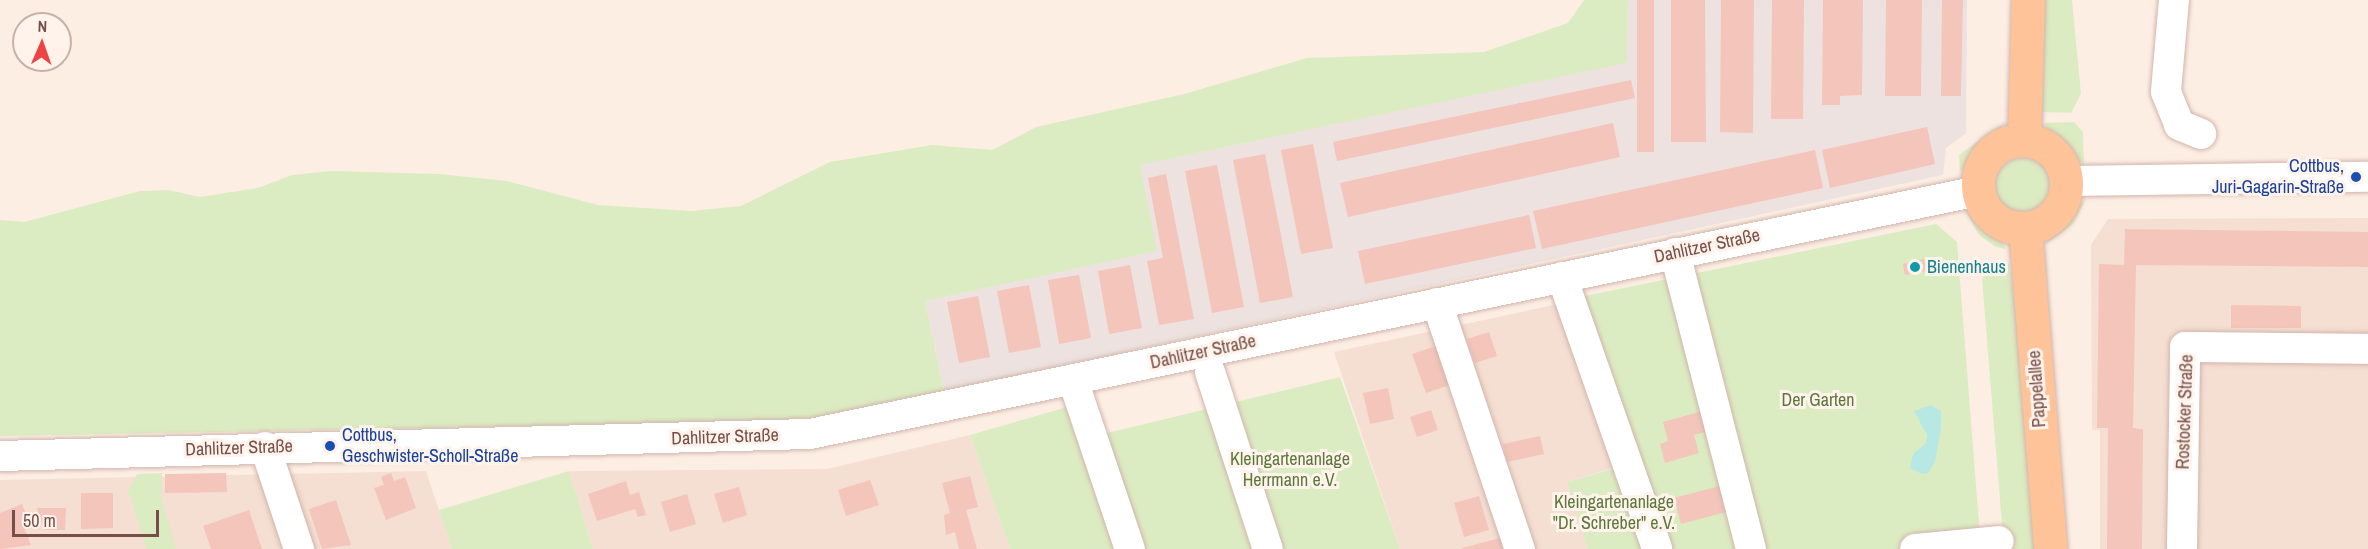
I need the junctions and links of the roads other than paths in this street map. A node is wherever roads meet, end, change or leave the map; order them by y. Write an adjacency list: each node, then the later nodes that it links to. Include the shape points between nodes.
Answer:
1 (2028, 0): 4 (main road)
2 (2174, 0): 3 (street, via 2166,92 2179,125)
3 (2201, 134)
4 (2024, 139): 6 (main road, via 2042,143 2055,153); 7 (main road, via 2001,144 1991,152 1982,164)
5 (2368, 177): 6 (street)
6 (2067, 181): 8 (main road, via 2065,197 2057,212 2037,226)
7 (1978, 191): 8 (main road, via 1991,215 2005,224); 9 (street, Dahlitzer Straße)
8 (2025, 228): 25 (main road, Pappelallee)
9 (1675, 253): 10 (street, Dahlitzer Straße); 23 (street)
10 (1562, 277): 11 (street, Dahlitzer Straße); 22 (street)
11 (1437, 303): 14 (street, Dahlitzer Straße); 21 (street)
12 (2368, 349): 26 (street, Rostocker Straße, via 2184,347)
13 (1210, 372): 20 (street)
14 (1073, 380): 15 (street, Dahlitzer Straße, via 810,434); 19 (street)
15 (265, 447): 16 (street, Dahlitzer Straße); 18 (street)
16 (0, 456)
17 (1999, 541): 24 (street)
18 (299, 549)
19 (1130, 549)
20 (1268, 549)
21 (1520, 549)
22 (1657, 549)
23 (1751, 549)
24 (1915, 549)
25 (2050, 549)
26 (2182, 549)

